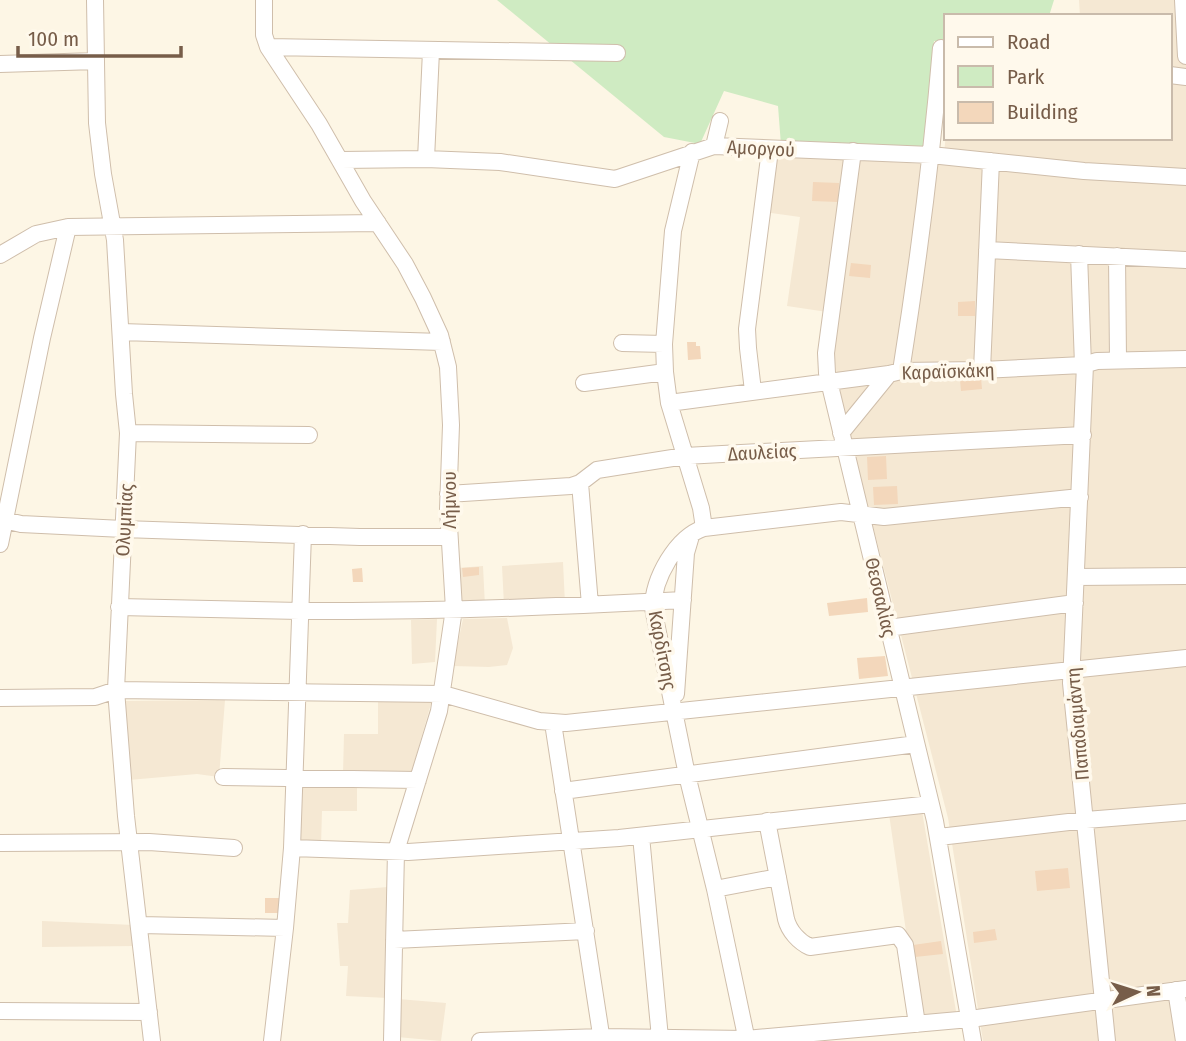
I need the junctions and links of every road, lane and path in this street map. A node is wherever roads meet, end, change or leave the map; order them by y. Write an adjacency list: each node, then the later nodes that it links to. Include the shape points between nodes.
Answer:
1 (95, 0): 9 (street, Ολυμπίας)
2 (264, 0): 5 (street, Λήμνου)
3 (1182, 0): 4 (street)
4 (1182, 44)
5 (268, 47): 7 (street); 18 (street, Λήμνου)
6 (943, 48): 16 (street)
7 (431, 51): 8 (street); 17 (street)
8 (617, 53)
9 (96, 61): 10 (street); 22 (street, Ολυμπίας, via 98,142)
10 (0, 64)
11 (720, 121): 12 (street)
12 (714, 146): 13 (street, Αμοργού); 15 (street, Αμοργού)
13 (770, 150): 14 (street, Αμοργού); 41 (street, via 747,329)
14 (853, 151): 16 (street, Αμοργού); 40 (street, Θεσσαλίας, via 826,353)
15 (692, 152): 17 (street, Αμοργού, via 615,178 500,162); 32 (street, via 673,231)
16 (931, 155): 19 (street, Αμοργού); 38 (street, via 916,281)
17 (426, 159): 18 (street, Αμοργού)
18 (341, 160): 21 (street, Λήμνου)
19 (991, 161): 20 (street, Αμοργού); 24 (street)
20 (1186, 177)
21 (378, 223): 22 (street); 30 (street, Λήμνου, via 424,298)
22 (113, 225): 23 (street); 29 (street, Ολυμπίας)
23 (68, 227): 26 (street, via 36,234); 52 (street)
24 (987, 250): 25 (street); 36 (street)
25 (1079, 254): 27 (street); 35 (street, Παπαδιαμάντη)
26 (0, 255)
27 (1117, 256): 28 (street); 34 (street)
28 (1186, 260)
29 (121, 332): 30 (street); 43 (street, Ολυμπίας)
30 (442, 342): 49 (street, Λήμνου, via 450,394)
31 (622, 343): 32 (street)
32 (664, 344): 37 (street)
33 (1186, 359): 34 (street, Καραϊσκάκη)
34 (1118, 360): 35 (street, Καραϊσκάκη)
35 (1084, 365): 36 (street, Καραϊσκάκη); 45 (street, Παπαδιαμάντη)
36 (982, 370): 38 (street, Καραϊσκάκη)
37 (665, 372): 39 (street); 42 (street)
38 (895, 373): 40 (street, Καραϊσκάκη); 46 (street)
39 (584, 383)
40 (830, 383): 41 (street, Καραϊσκάκη); 46 (street, Θεσσαλίας)
41 (753, 391): 42 (street, Καραϊσκάκη)
42 (669, 402): 47 (street)
43 (128, 433): 44 (street); 53 (street, Ολυμπίας)
44 (309, 435)
45 (1083, 435): 46 (street, Δαυλείας); 50 (street, Παπαδιαμάντη)
46 (843, 440): 47 (street, Δαυλείας); 51 (street, Θεσσαλίας)
47 (685, 456): 48 (street, Δαυλείας, via 597,470); 54 (street)
48 (580, 483): 49 (street, Δαυλείας); 63 (street)
49 (448, 494): 56 (street, Λήμνου)
50 (1080, 497): 51 (street, via 884,517); 59 (street, Παπαδιαμάντη)
51 (861, 515): 54 (street, via 841,512); 67 (street, Θεσσαλίας)
52 (2, 520): 53 (street); 57 (street)
53 (123, 529): 55 (street); 64 (street, Ολυμπίας)
54 (698, 531): 60 (street, via 687,553); 61 (street, Καρδίτσης, via 665,565)
55 (303, 534): 56 (street); 66 (street)
56 (449, 537): 65 (street, Λήμνου)
57 (0, 544)
58 (1186, 576): 59 (street)
59 (1076, 577): 62 (street, Παπαδιαμάντη)
60 (683, 600): 61 (street); 75 (street)
61 (653, 601): 63 (street); 75 (street, Καρδίτσης)
62 (1075, 603): 67 (street); 69 (street, Παπαδιαμάντη)
63 (590, 605): 65 (street)
64 (119, 607): 66 (street); 71 (street, Ολυμπίας)
65 (454, 609): 66 (street); 73 (street, Λήμνου)
66 (301, 611): 72 (street)
67 (888, 628): 70 (street, Θεσσαλίας)
68 (1186, 658): 69 (street)
69 (1071, 671): 70 (street); 85 (street, Παπαδιαμάντη)
70 (902, 689): 75 (street); 77 (street, Θεσσαλίας)
71 (116, 690): 72 (street); 74 (street, via 95,697); 91 (street, Ολυμπίας)
72 (299, 694): 73 (street); 80 (street)
73 (443, 694): 76 (street); 81 (street, Λήμνου)
74 (0, 698)
75 (675, 711): 76 (street); 78 (street, Καρδίτσης)
76 (553, 723): 82 (street)
77 (916, 744): 78 (street); 83 (street, Θεσσαλίας)
78 (687, 775): 82 (street); 87 (street, Καρδίτσης)
79 (223, 777): 80 (street)
80 (295, 778): 81 (street); 94 (street)
81 (418, 780): 95 (street, Λήμνου)
82 (563, 791): 90 (street)
83 (931, 804): 86 (street); 89 (street, Θεσσαλίας)
84 (1186, 812): 85 (street)
85 (1086, 820): 89 (street); 103 (street, Παπαδιαμάντη)
86 (767, 821): 87 (street); 96 (street)
87 (699, 830): 88 (street); 97 (street, Καρδίτσης)
88 (641, 836): 90 (street); 109 (street)
89 (939, 837): 106 (street, Θεσσαλίας)
90 (571, 841): 95 (street); 100 (street)
91 (129, 842): 92 (street); 93 (street); 98 (street, Ολυμπίας)
92 (0, 843)
93 (234, 848)
94 (292, 848): 95 (street); 99 (street)
95 (396, 852): 101 (street, Λήμνου)
96 (778, 877): 97 (street); 107 (street, via 788,926 804,944 817,947 891,935 903,939)
97 (715, 889): 111 (street, Καρδίτσης)
98 (140, 925): 99 (street); 105 (street, Ολυμπίας)
99 (285, 928): 113 (street)
100 (586, 931): 101 (street); 110 (street)
101 (394, 940): 114 (street, Λήμνου)
102 (1181, 990): 103 (street); 119 (street)
103 (1104, 1001): 106 (street); 118 (street, Παπαδιαμάντη)
104 (0, 1011): 105 (street)
105 (149, 1012): 112 (street, Ολυμπίας)
106 (970, 1019): 107 (street); 117 (street, Θεσσαλίας)
107 (917, 1024): 108 (street)
108 (889, 1034): 111 (street)
109 (660, 1038): 110 (street); 111 (street)
110 (602, 1039): 116 (street)
111 (746, 1040)
112 (152, 1041)
113 (272, 1041)
114 (391, 1041)
115 (480, 1041): 116 (street)
116 (494, 1041)
117 (973, 1041)
118 (1107, 1041)
119 (1184, 1041)

